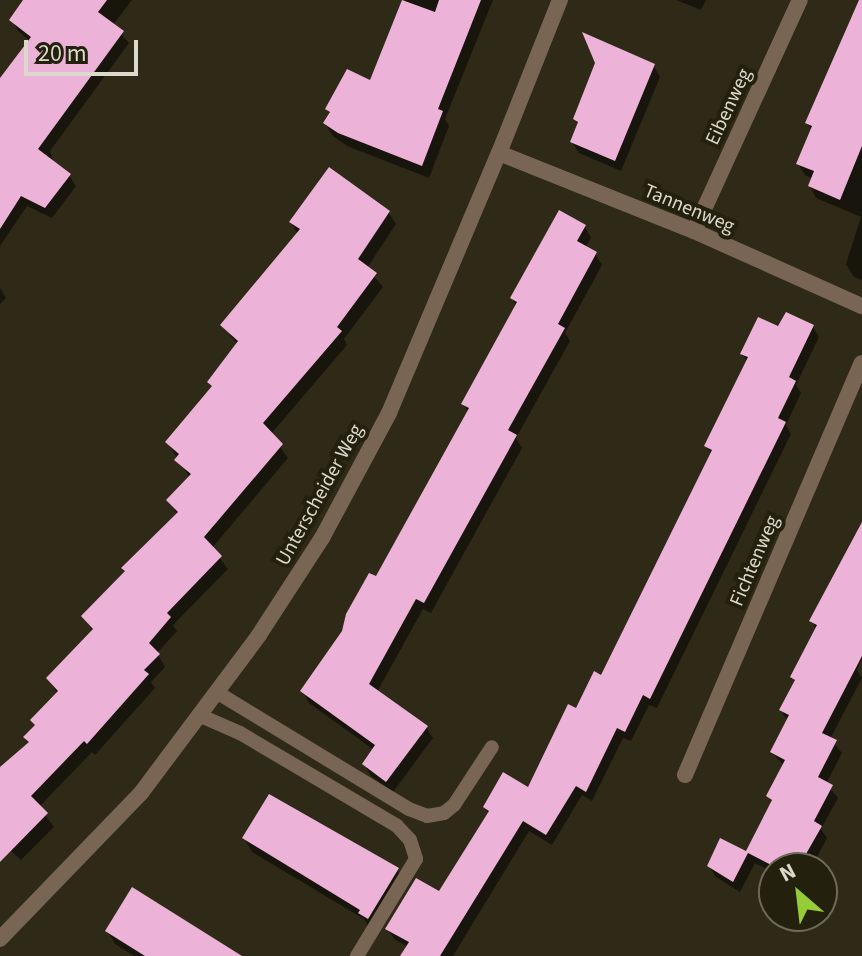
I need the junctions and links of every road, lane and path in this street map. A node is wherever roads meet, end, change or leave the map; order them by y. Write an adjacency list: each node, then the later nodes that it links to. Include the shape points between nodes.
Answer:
1 (560, 0): 3 (street, Unterscheider Weg)
2 (800, 0): 4 (street, Eibenweg)
3 (499, 153): 4 (street, Tannenweg); 7 (street, Unterscheider Weg, via 389,413 322,538)
4 (694, 231): 5 (street, Tannenweg)
5 (862, 306)
6 (862, 363): 10 (street, Fichtenweg)
7 (218, 693): 8 (street, Unterscheider Weg); 9 (lane, via 427,816 454,805)
8 (201, 716): 11 (street, Unterscheider Weg, via 141,793); 12 (lane, via 345,795 397,826 410,840 416,859)
9 (492, 747)
10 (685, 775)
11 (0, 939)
12 (357, 956)

